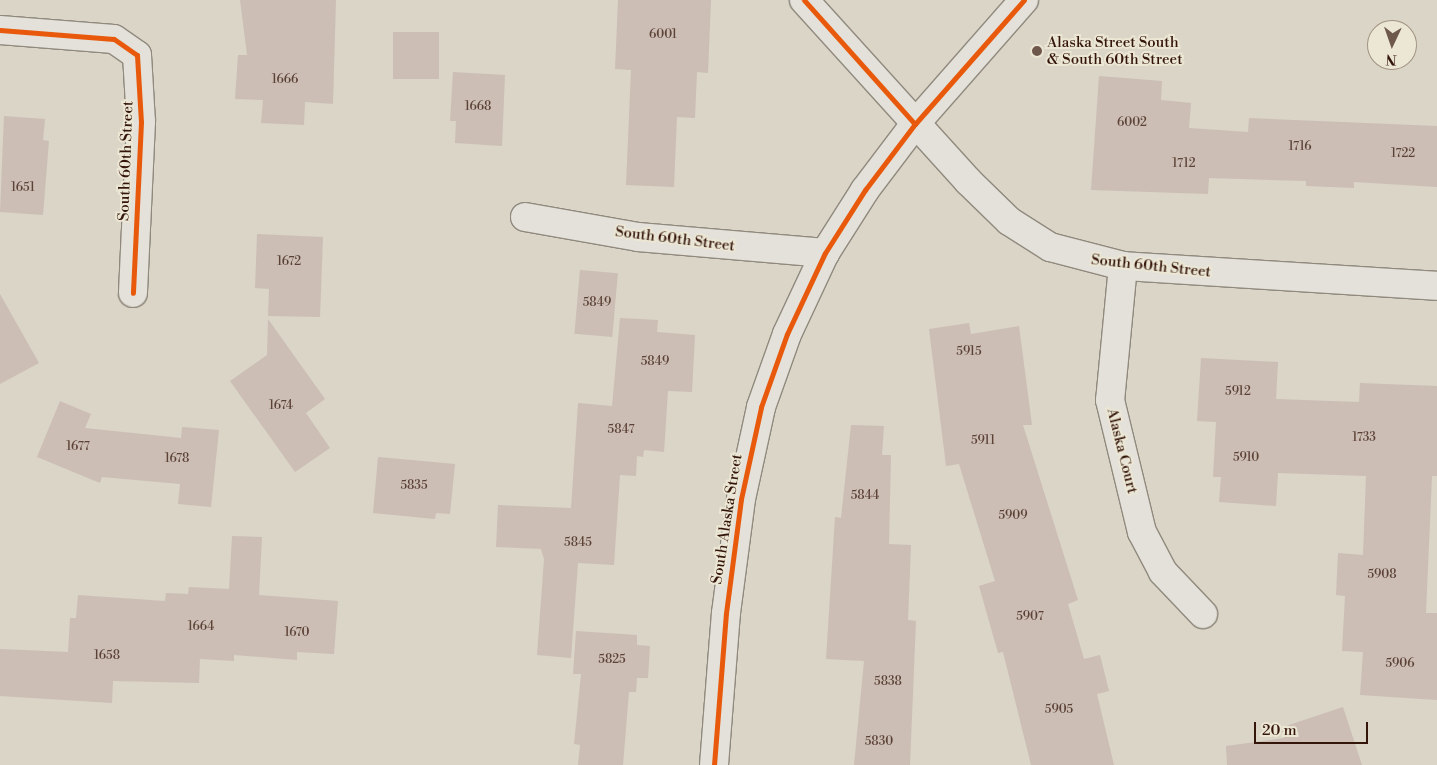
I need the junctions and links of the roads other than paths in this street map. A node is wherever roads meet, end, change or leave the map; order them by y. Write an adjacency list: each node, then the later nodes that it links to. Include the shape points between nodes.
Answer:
1 (804, 0): 4 (street, South 60th Street)
2 (1024, 0): 4 (street, South Alaska Street)
3 (0, 30): 9 (street, South 60th Street, via 114,39 138,55 141,122)
4 (915, 124): 6 (street, South Alaska Street); 7 (street, South 60th Street, via 1027,234 1070,256)
5 (525, 218): 6 (street, South 60th Street, via 638,237)
6 (825, 253): 11 (street, South Alaska Street, via 772,373 750,452 730,575)
7 (1123, 266): 8 (street, South 60th Street); 10 (street, Alaska Court, via 1110,400 1142,532 1163,572)
8 (1437, 286)
9 (133, 293)
10 (1203, 614)
11 (714, 765)

